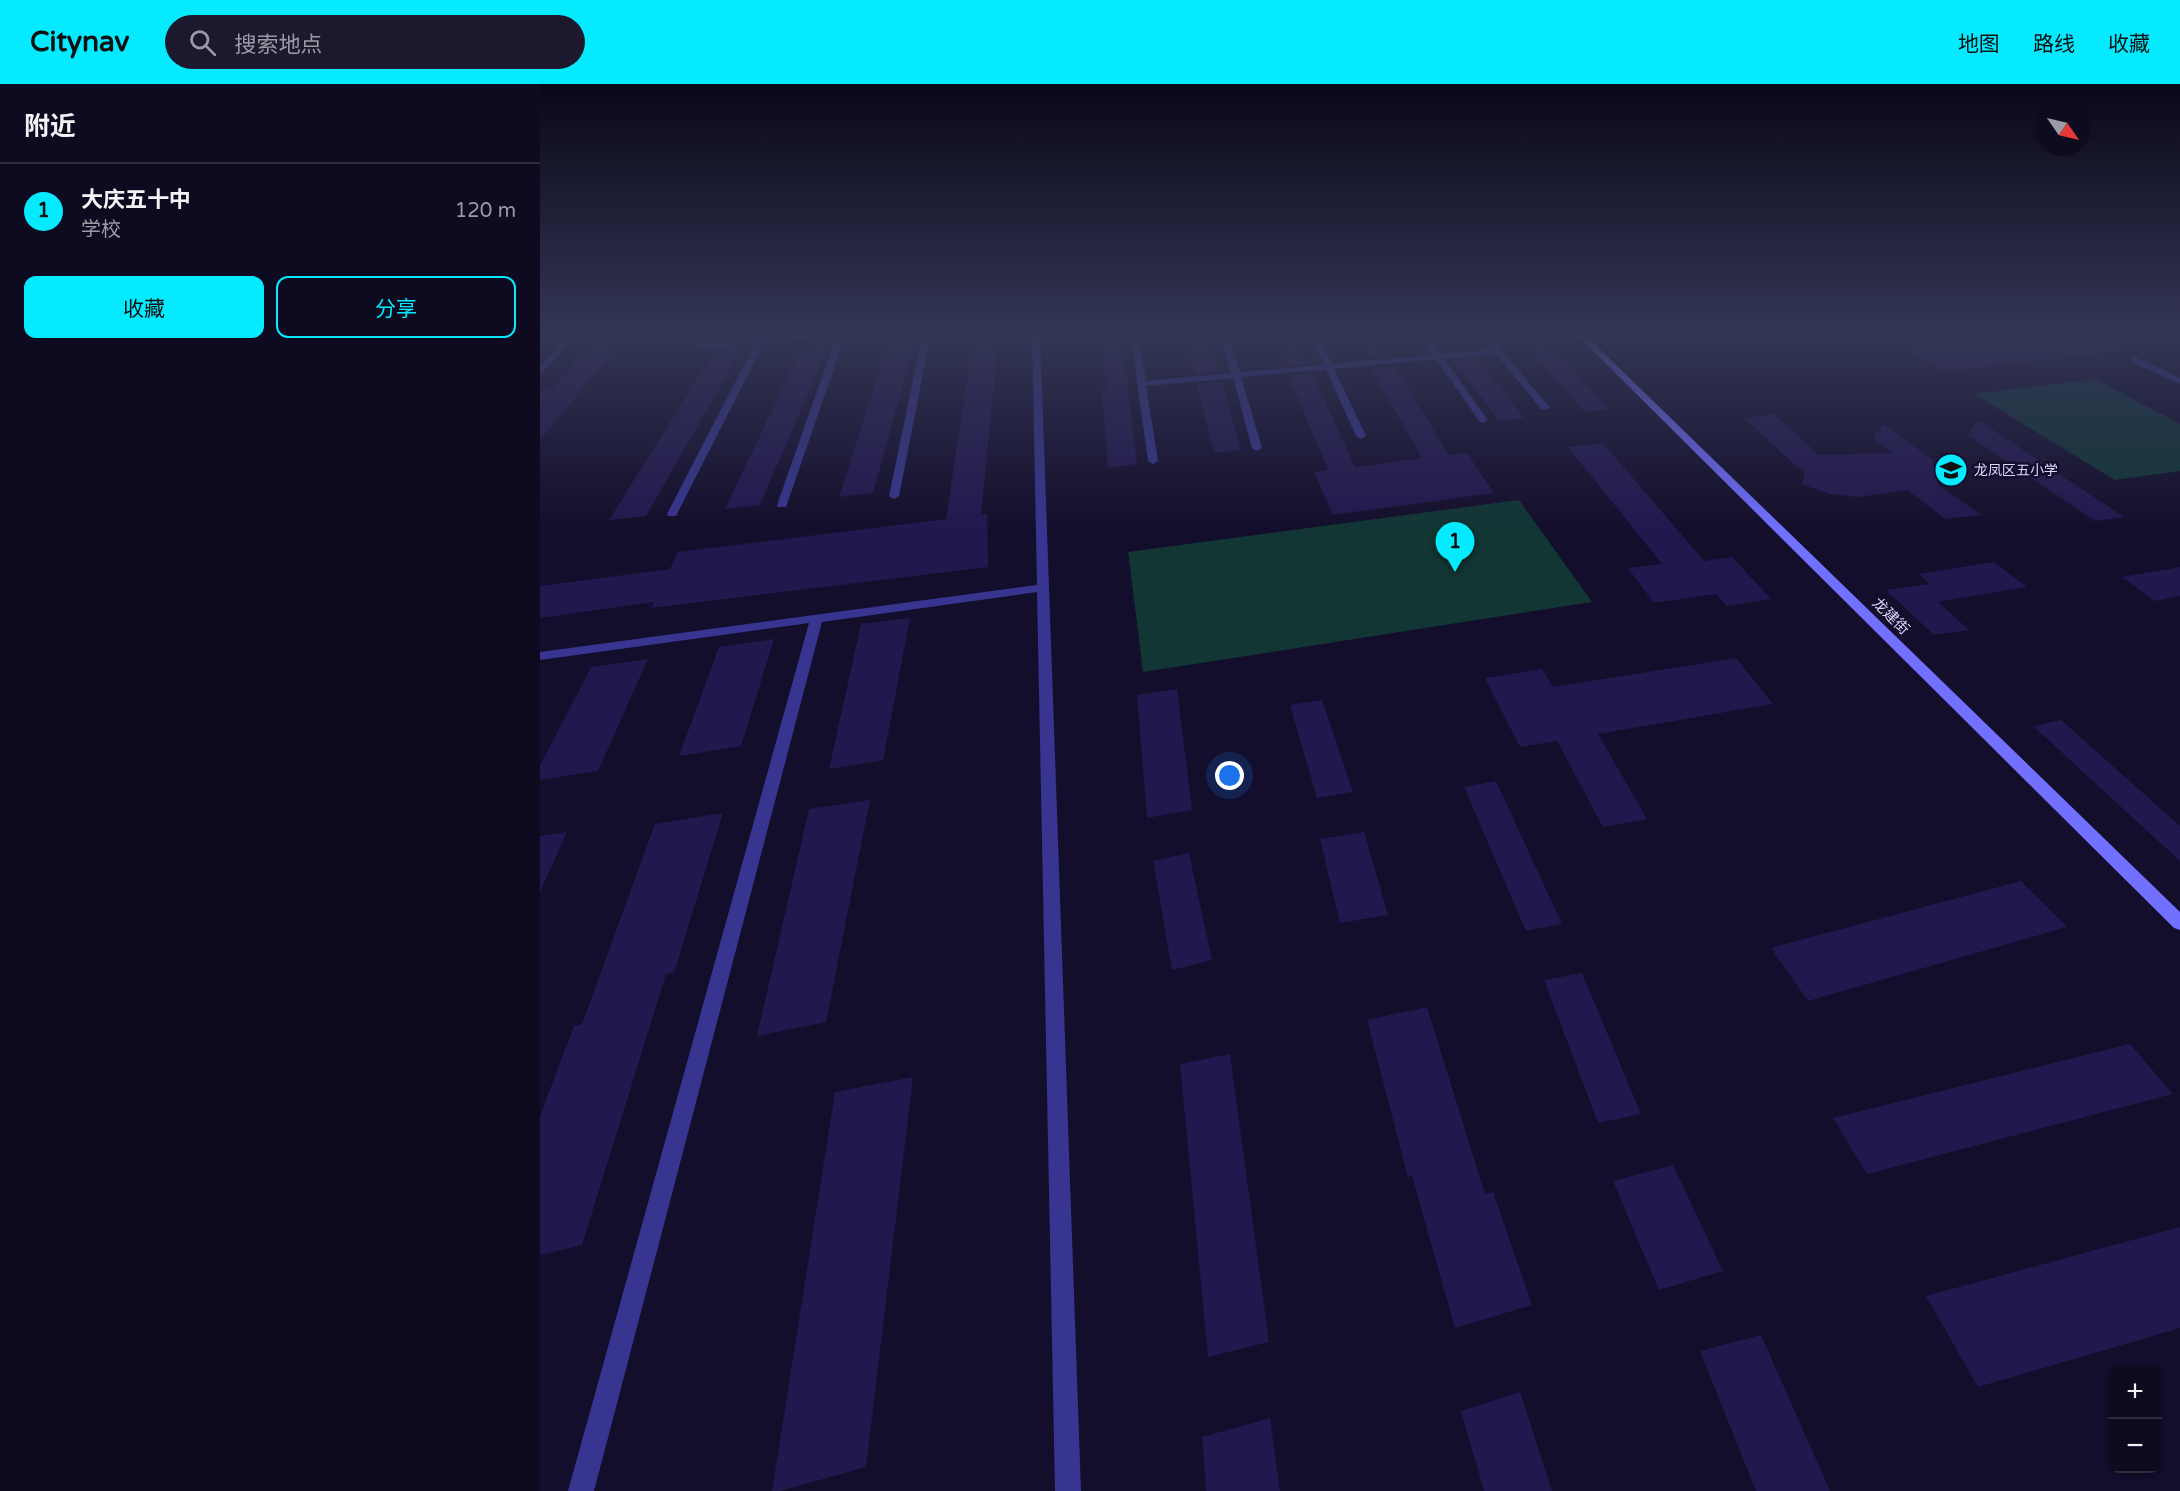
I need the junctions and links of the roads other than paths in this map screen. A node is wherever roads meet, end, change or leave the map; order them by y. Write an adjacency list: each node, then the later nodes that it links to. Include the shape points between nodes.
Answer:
1 (731, 398): 18 (street)
2 (819, 398): 17 (street)
3 (914, 398): 16 (street)
4 (1037, 398): 19 (street)
5 (1142, 398): 15 (street)
6 (1241, 398): 14 (street)
7 (1344, 398): 13 (street)
8 (1467, 398): 12 (street)
9 (1537, 398): 11 (street)
10 (1645, 398): 22 (street, 龙建街)
11 (1545, 408)
12 (1483, 420)
13 (1361, 436)
14 (1257, 448)
15 (1153, 461)
16 (894, 496)
17 (782, 505)
18 (672, 514)
19 (1043, 588): 20 (street); 24 (street)
20 (817, 618): 21 (street); 23 (street)
21 (540, 656)
22 (2180, 923)
23 (581, 1491)
24 (1068, 1491)

